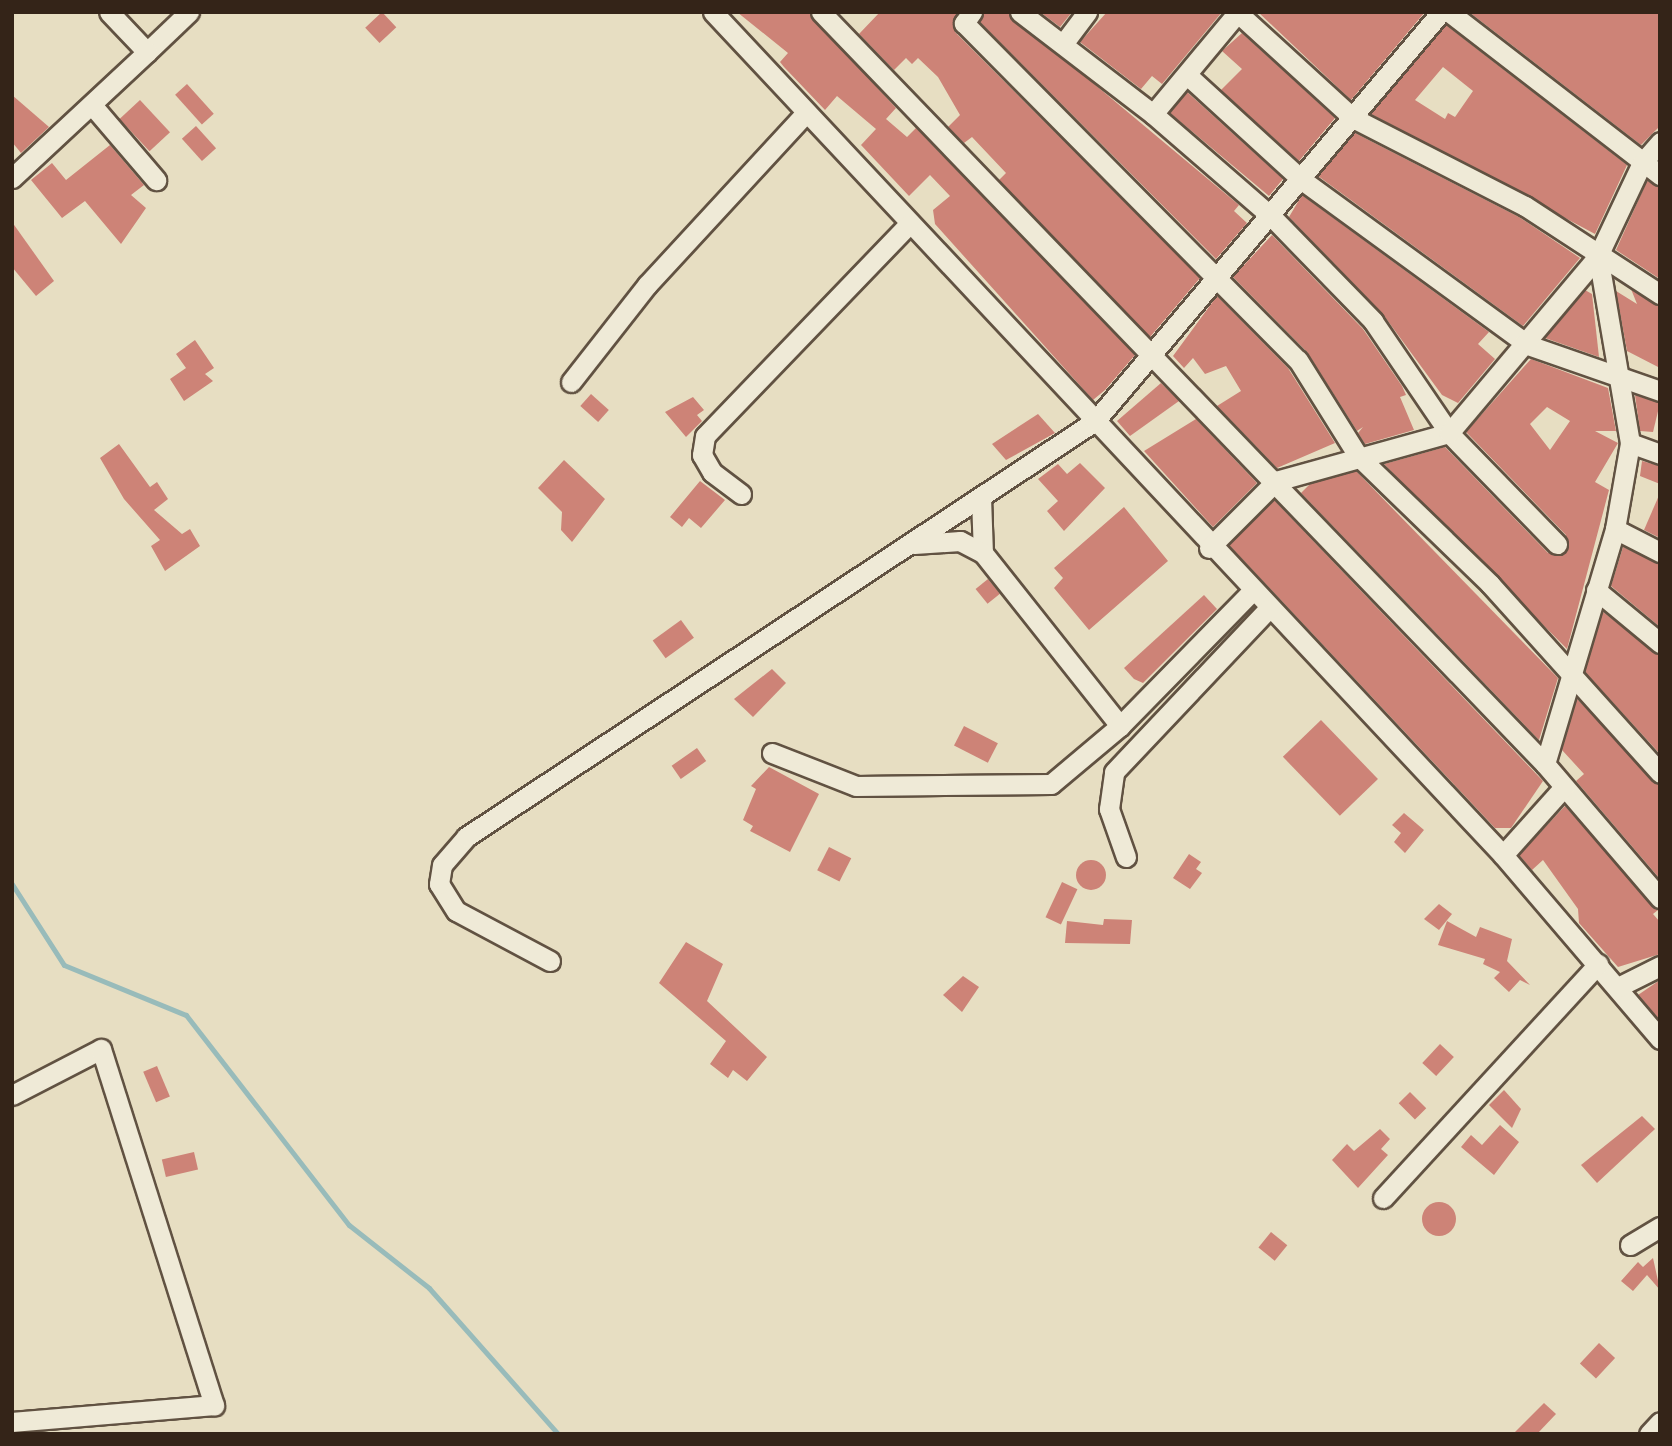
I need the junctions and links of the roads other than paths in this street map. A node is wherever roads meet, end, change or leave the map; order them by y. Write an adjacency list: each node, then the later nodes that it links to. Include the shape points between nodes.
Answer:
1 (109, 12): 12 (street)
2 (189, 12): 12 (street)
3 (713, 12): 16 (street)
4 (821, 12): 30 (street)
5 (972, 12): 27 (street, via 964,23)
6 (1020, 12): 11 (street)
7 (1087, 12): 11 (street)
8 (1238, 12): 13 (street); 17 (street)
9 (1441, 12): 17 (street)
10 (1449, 12): 19 (street)
11 (1063, 44): 15 (street)
12 (146, 52): 14 (street)
13 (1187, 75): 15 (street); 23 (street)
14 (92, 105): 21 (street); 22 (street)
15 (1153, 114): 24 (street)
16 (804, 116): 25 (street); 32 (street, via 647,285)
17 (1353, 118): 23 (street); 26 (street, via 1525,206)
18 (1660, 142): 19 (street)
19 (1642, 163): 20 (street); 26 (street)
20 (1660, 175)
21 (12, 177)
22 (156, 180)
23 (1302, 180): 24 (street); 29 (street)
24 (1273, 218): 27 (street); 35 (street, via 1373,321)
25 (908, 225): 34 (street); 40 (street, via 705,436 702,455 712,472)
26 (1598, 256): 28 (street); 29 (street); 31 (street)
27 (1217, 283): 30 (street); 38 (street, via 1298,360)
28 (1660, 294)
29 (1528, 345): 31 (street); 35 (street)
30 (1154, 356): 34 (street); 39 (street)
31 (1621, 381): 33 (street); 36 (street)
32 (570, 382)
33 (1660, 391)
34 (1095, 421): 41 (street); 45 (street)
35 (1449, 433): 38 (street); 44 (street)
36 (1630, 443): 37 (street); 42 (street)
37 (1660, 454)
38 (1358, 456): 39 (street); 52 (street, via 1490,584)
39 (1276, 481): 45 (street); 55 (street)
40 (741, 495)
41 (981, 497): 43 (street); 47 (street)
42 (1615, 529): 46 (street); 48 (street)
43 (910, 544): 47 (street, via 960,541); 61 (street, via 466,837 442,865 439,884 456,911)
44 (1558, 544)
45 (1209, 548): 49 (street)
46 (1660, 552)
47 (983, 553): 53 (street)
48 (1596, 590): 51 (street); 52 (street)
49 (1251, 592): 50 (street); 53 (street)
50 (1268, 610): 58 (street); 59 (street, via 1114,772 1109,809)
51 (1660, 643)
52 (1573, 676): 55 (street); 56 (street)
53 (1120, 726): 54 (street, via 1051,784 996,789 856,786)
54 (772, 753)
55 (1545, 764): 57 (street)
56 (1660, 773)
57 (1563, 787): 58 (street); 60 (street)
58 (1503, 855): 62 (street)
59 (1126, 857)
60 (1660, 898)
61 (550, 961)
62 (1598, 964): 64 (street); 67 (street)
63 (1660, 967): 64 (street)
64 (1618, 987): 65 (street)
65 (1660, 1039)
66 (12, 1095): 70 (street, via 101,1049 214,1405)
67 (1382, 1198)
68 (1660, 1227): 69 (street)
69 (1630, 1245)
70 (13, 1421)
71 (1660, 1422): 72 (street)
72 (1648, 1434)

